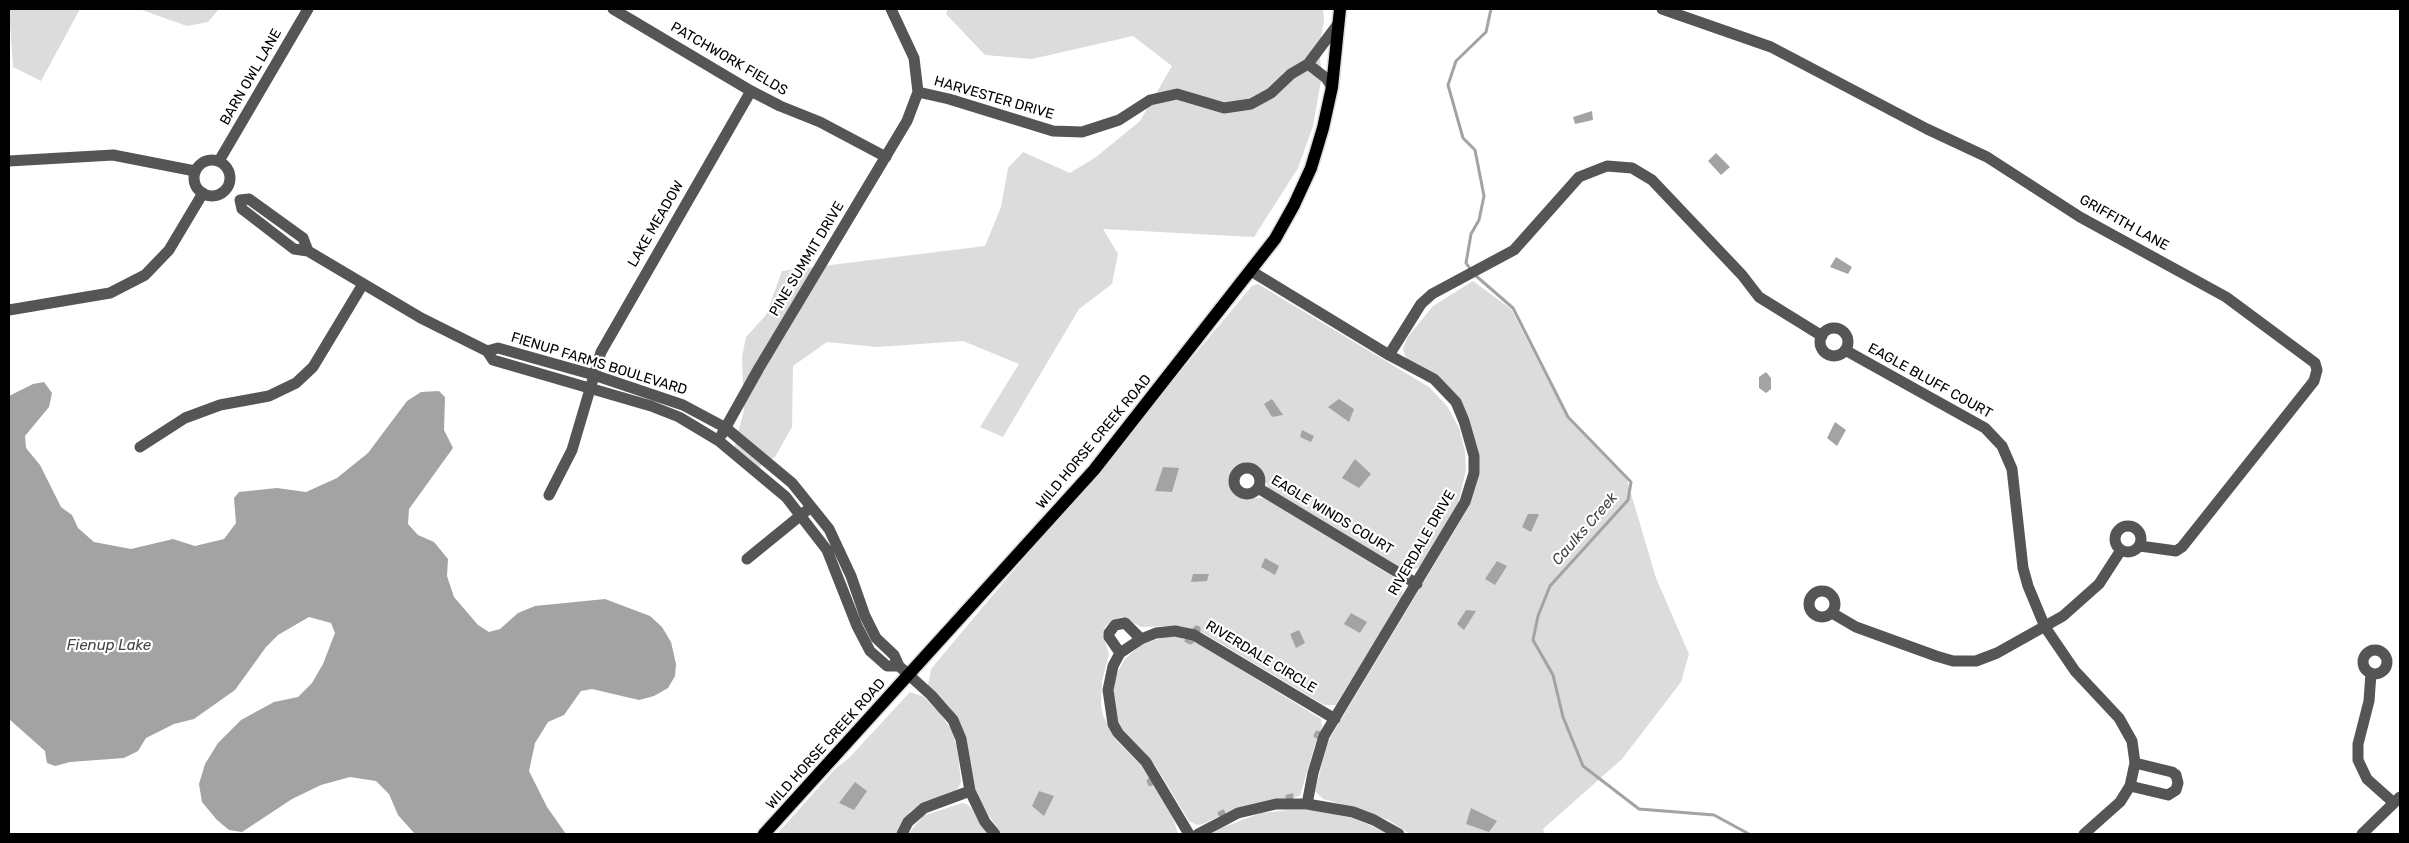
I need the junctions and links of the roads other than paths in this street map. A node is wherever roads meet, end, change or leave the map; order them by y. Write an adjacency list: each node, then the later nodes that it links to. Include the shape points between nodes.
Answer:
1 (308, 9): 12 (street, BARN OWL LANE)
2 (613, 9): 9 (street, PATCHWORK FIELDS)
3 (891, 9): 10 (street, via 914,58)
4 (1340, 9): 6 (main road, WILD HORSE CREEK ROAD)
5 (1662, 9): 33 (street, GRIFFITH LANE, via 1771,47 1927,129 1987,156 2080,217 2226,297 2315,362 2314,381 2182,546 2176,551)
6 (1339, 23): 7 (street, HARVESTER DRIVE); 8 (main road, WILD HORSE CREEK ROAD)
7 (1308, 64): 8 (street); 10 (street, HARVESTER DRIVE, via 1291,74 1271,94 1251,104 1224,108 1176,94 1150,100 1119,120 1082,132 1053,131)
8 (1332, 87): 17 (main road, WILD HORSE CREEK ROAD, via 1324,128 1311,168 1275,239)
9 (751, 91): 11 (street, PATCHWORK FIELDS); 24 (street, LAKE MEADOW, via 601,352)
10 (918, 92): 11 (street, PINE SUMMIT DRIVE, via 907,121)
11 (886, 157): 26 (street, PINE SUMMIT DRIVE)
12 (219, 160): 14 (street, via 202,162); 15 (street, via 230,173)
13 (9, 161): 14 (street, via 113,155)
14 (195, 172): 16 (street, via 195,184)
15 (226, 190): 16 (street, via 215,196); 18 (street, FIENUP FARMS BOULEVARD, via 240,200 249,199 303,238 308,250)
16 (203, 193): 19 (street, via 169,250 145,275 110,293)
17 (1251, 271): 23 (street, RIVERDALE DRIVE); 43 (main road, WILD HORSE CREEK ROAD, via 1094,470)
18 (363, 284): 21 (street, FIENUP FARMS BOULEVARD, via 421,318); 28 (street, via 313,367 296,383 269,396 220,404 185,418)
19 (9, 310)
20 (1822, 336): 22 (street, EAGLE BLUFF COURT, via 1820,344 1826,354 1838,355); 22 (street, EAGLE BLUFF COURT, via 1828,330 1841,330 1846,337); 23 (street, via 1759,297 1663,190 1642,173 1632,168 1607,166 1580,178 1514,250 1432,294 1421,304)
21 (487, 350): 24 (street, FIENUP FARMS BOULEVARD, via 498,348); 25 (street, FIENUP FARMS BOULEVARD, via 493,360)
22 (1845, 350): 38 (street, EAGLE BLUFF COURT, via 1986,428 2002,446 2012,469 2023,568)
23 (1389, 355): 36 (street, RIVERDALE DRIVE, via 1434,379 1456,402 1474,456 1474,473 1465,502)
24 (594, 375): 25 (street, LAKE MEADOW); 26 (street, FIENUP FARMS BOULEVARD, via 683,405)
25 (590, 388): 27 (street, FIENUP FARMS BOULEVARD, via 679,417); 30 (street, LAKE MEADOW, via 572,450)
26 (726, 428): 27 (street, PINE SUMMIT DRIVE); 31 (street, FIENUP FARMS BOULEVARD, via 792,482)
27 (719, 441): 32 (street, FIENUP FARMS BOULEVARD, via 767,479)
28 (140, 447)
29 (1258, 488): 36 (street, EAGLE WINDS COURT)
30 (549, 495)
31 (811, 506): 32 (street); 41 (street, FIENUP FARMS BOULEVARD, via 829,529 876,638 894,655)
32 (800, 515): 35 (street); 41 (street, FIENUP FARMS BOULEVARD, via 827,550 870,651 887,666)
33 (2140, 546): 34 (street, via 2131,552); 34 (street, via 2140,532 2133,526 2125,526 2115,539)
34 (2121, 550): 38 (street, via 2099,584 2063,616)
35 (747, 559)
36 (1416, 584): 44 (street, RIVERDALE DRIVE)
37 (1832, 613): 38 (street, via 1856,627 1953,661 1976,660)
38 (2045, 627): 45 (street, EAGLE BLUFF COURT, via 2075,671 2128,730)
39 (1140, 639): 40 (street, RIVERDALE CIRCLE); 40 (street, via 1125,623 1115,625 1109,637); 44 (street, RIVERDALE CIRCLE, via 1168,630 1194,635)
40 (1120, 653): 53 (street, via 1108,690 1113,724 1146,762)
41 (899, 666): 43 (street, FIENUP FARMS BOULEVARD)
42 (2371, 673): 48 (street, via 2358,760 2367,779)
43 (909, 675): 47 (street, FIENUP FARMS BOULEVARD, via 953,720 958,730); 50 (main road, WILD HORSE CREEK ROAD)
44 (1335, 719): 49 (street, RIVERDALE DRIVE, via 1324,736)
45 (2135, 763): 46 (street, EAGLE BLUFF COURT); 46 (street, via 2172,772 2178,779 2178,787 2172,794 2163,795)
46 (2130, 786): 56 (street, EAGLE BLUFF COURT, via 2120,802)
47 (970, 791): 51 (street, via 924,808 908,822); 52 (street, FIENUP FARMS BOULEVARD, via 985,822)
48 (2397, 800): 57 (street)
49 (1307, 804): 54 (street, via 1276,804 1238,813); 55 (street, via 1353,812)
50 (764, 834)
51 (902, 834)
52 (995, 834)
53 (1189, 834)
54 (1198, 834)
55 (1399, 834)
56 (2084, 834)
57 (2362, 834)

